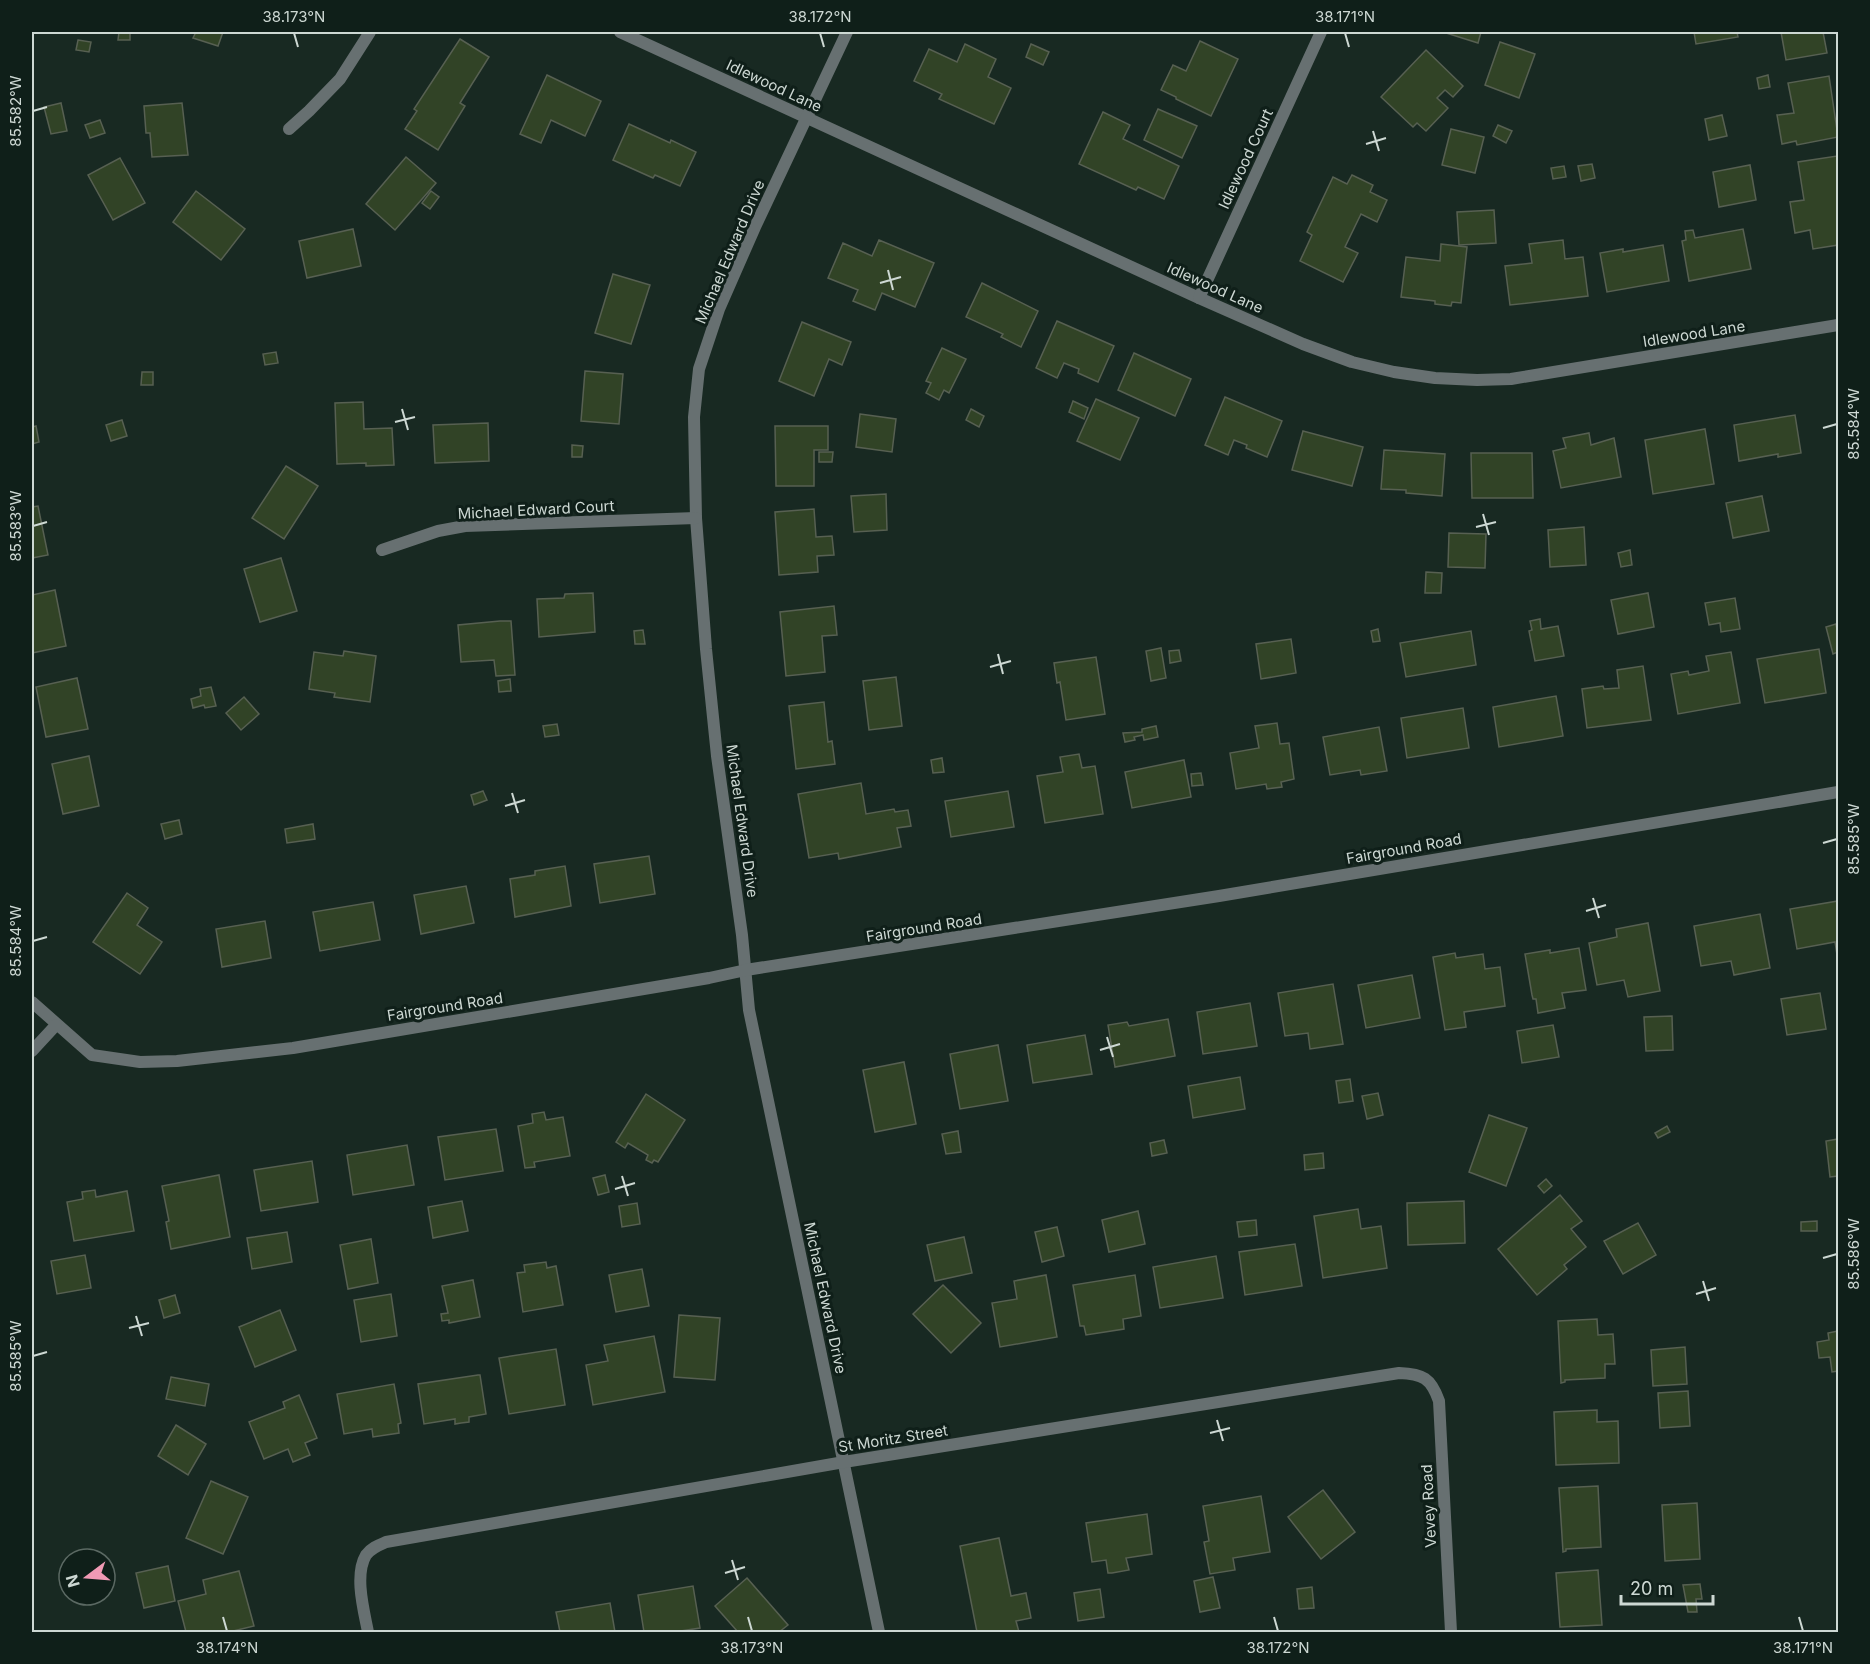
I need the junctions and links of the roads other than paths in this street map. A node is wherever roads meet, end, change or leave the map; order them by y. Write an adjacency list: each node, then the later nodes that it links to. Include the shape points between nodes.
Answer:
1 (370, 32): 6 (street, via 340,79)
2 (620, 32): 5 (street, Idlewood Lane)
3 (847, 32): 5 (street, Michael Edward Drive)
4 (1321, 32): 7 (street, Idlewood Court)
5 (808, 118): 7 (street, Idlewood Lane); 9 (street, Michael Edward Drive, via 719,309 699,369 694,417)
6 (288, 129)
7 (1199, 298): 8 (street, Idlewood Lane, via 1352,362 1394,372 1477,381 1511,379)
8 (1839, 325)
9 (696, 518): 10 (street, Michael Edward Court, via 465,526); 12 (street, Michael Edward Drive, via 717,756)
10 (382, 550)
11 (1839, 792): 12 (street, Fairground Road, via 1207,898)
12 (746, 970): 14 (street, Fairground Road, via 213,1058 140,1062 92,1054); 17 (street, Michael Edward Drive, via 749,1010)
13 (32, 1002): 14 (street, Fairground Road)
14 (56, 1025): 15 (street)
15 (32, 1051)
16 (1429, 1381): 17 (street, St Moritz Street, via 1417,1374 1399,1373); 20 (street, Vevey Road, via 1439,1401)
17 (844, 1462): 18 (street, St Moritz Street, via 386,1542 366,1555 361,1568 360,1590); 19 (street, Michael Edward Drive)
18 (368, 1632)
19 (879, 1632)
20 (1451, 1632)

